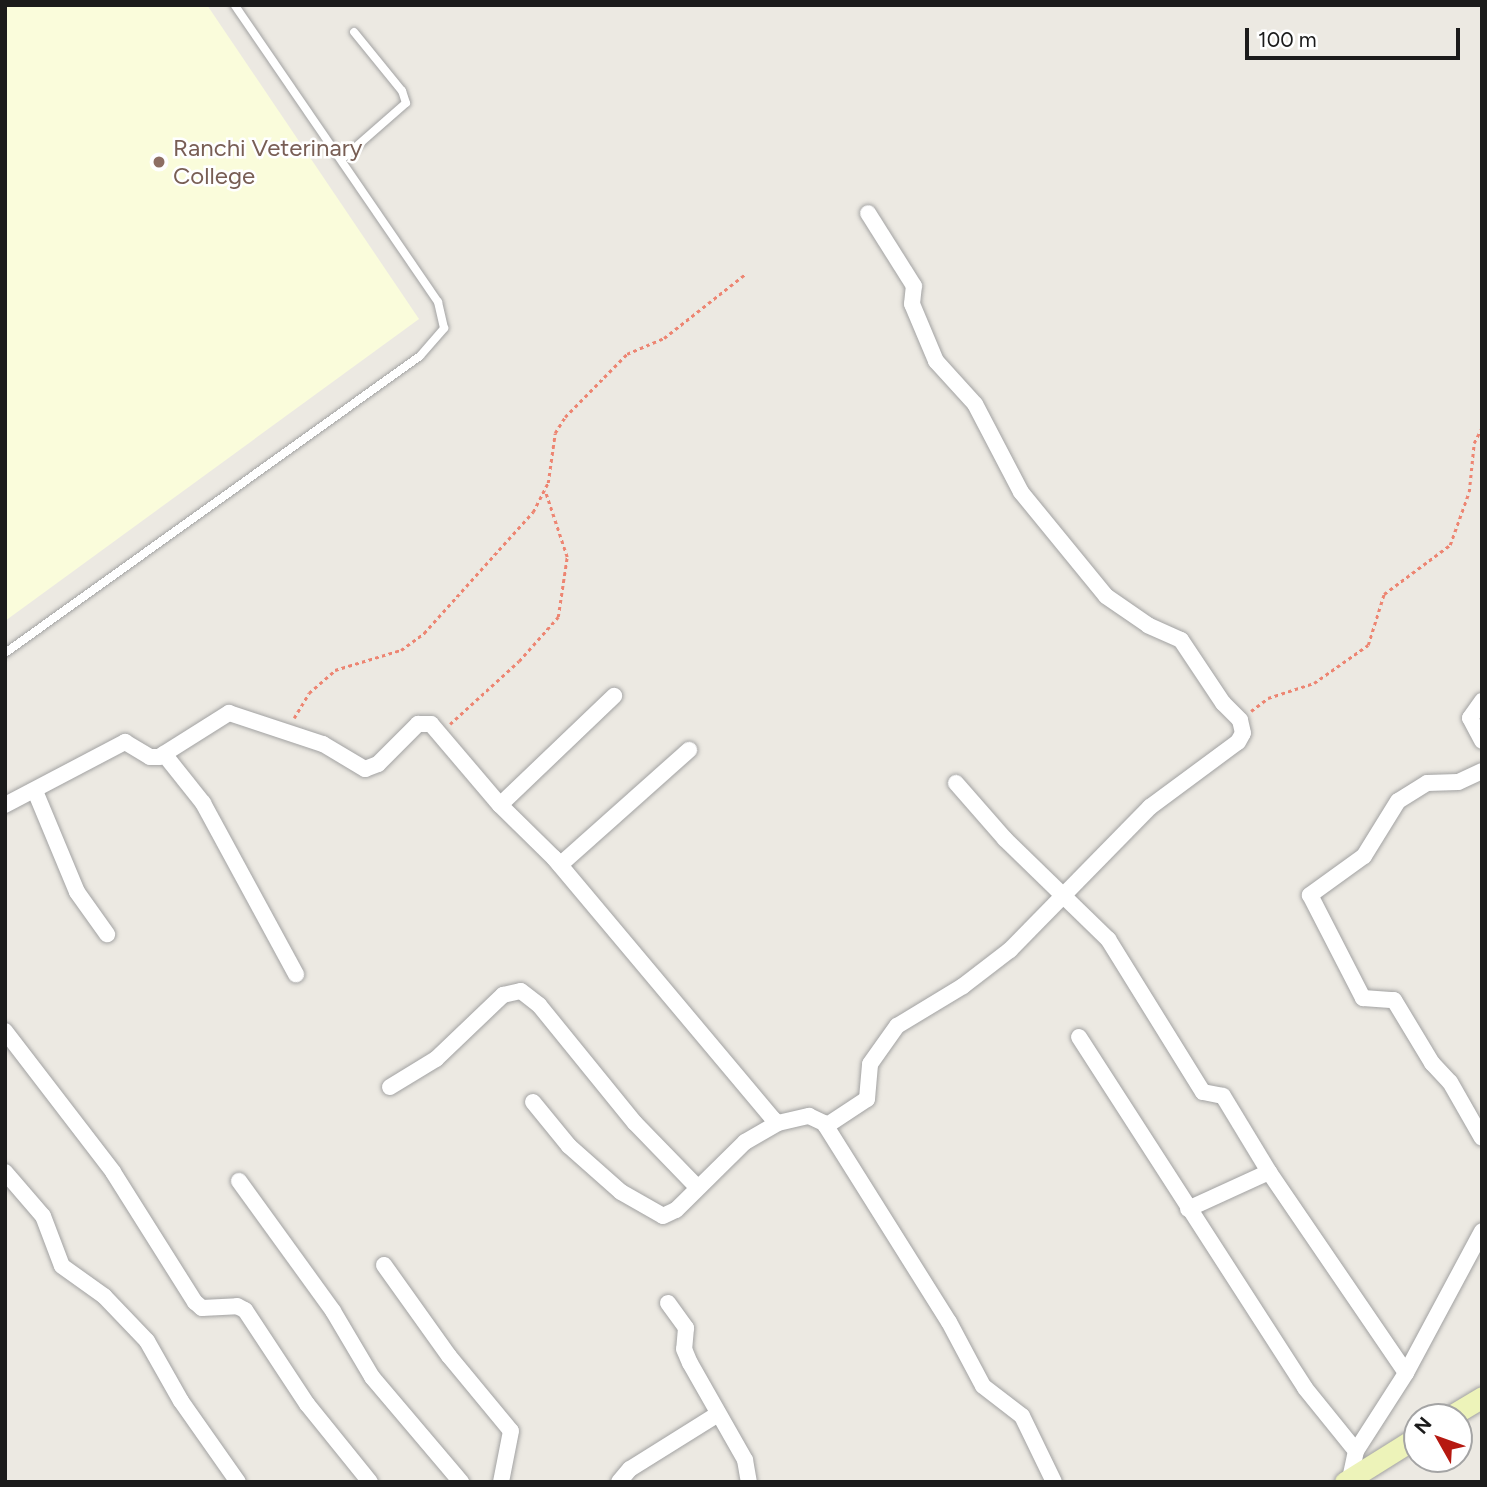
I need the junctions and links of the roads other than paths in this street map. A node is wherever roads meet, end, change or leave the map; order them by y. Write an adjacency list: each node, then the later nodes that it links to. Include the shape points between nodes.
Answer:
1 (234, 5): 3 (lane)
2 (354, 32): 3 (lane, via 402,91 406,103)
3 (342, 159): 5 (lane, via 439,302 445,322 437,340)
4 (868, 213): 17 (street, via 914,285 912,304 936,361 975,404 1021,492 1105,596 1148,625 1181,639 1223,703 1240,720 1244,733 1150,807)
5 (5, 653)
6 (614, 696): 15 (street)
7 (1482, 701): 8 (street, via 1470,718)
8 (1482, 741)
9 (689, 750): 16 (street)
10 (164, 754): 13 (street, via 150,757 125,742); 15 (street, via 229,713 331,748 365,769 378,764 418,724 427,722); 19 (street, via 203,803)
11 (1482, 771): 26 (street, via 1458,782 1427,783 1398,801 1364,856 1310,895 1363,998 1394,1000)
12 (956, 783): 17 (street)
13 (34, 790): 14 (street); 18 (street, via 78,892)
14 (5, 805)
15 (499, 805): 16 (street)
16 (560, 865): 24 (street)
17 (1065, 897): 25 (street, via 990,965 897,1026 870,1064 867,1099); 28 (street, via 1108,939 1203,1092 1223,1096)
18 (107, 934)
19 (296, 974)
20 (5, 1031): 41 (street, via 113,1172 195,1302 202,1308 237,1306 246,1310 307,1404)
21 (1079, 1038): 31 (street)
22 (390, 1087): 30 (street, via 436,1059 503,995 521,991 539,1004 635,1123)
23 (533, 1102): 30 (street, via 569,1146 621,1192 655,1214 677,1210)
24 (778, 1123): 25 (street, via 809,1116); 30 (street, via 745,1142)
25 (826, 1126): 46 (street, via 949,1322 983,1386 1022,1416)
26 (1482, 1138)
27 (5, 1172): 40 (street, via 43,1216 62,1266 104,1296 147,1340 181,1401)
28 (1269, 1172): 31 (street); 35 (street)
29 (239, 1181): 42 (street, via 333,1311 372,1377)
30 (697, 1187)
31 (1188, 1209): 38 (street, via 1311,1396)
32 (1482, 1231): 35 (street)
33 (384, 1265): 43 (street, via 449,1356 511,1431)
34 (668, 1303): 36 (street, via 686,1328 684,1349)
35 (1406, 1373): 38 (street)
36 (718, 1414): 44 (street, via 630,1469); 45 (street, via 745,1461)
37 (1403, 1446): 39 (street)
38 (1356, 1451): 39 (street)
39 (1347, 1480)
40 (238, 1482)
41 (370, 1482)
42 (461, 1482)
43 (501, 1482)
44 (619, 1482)
45 (749, 1482)
46 (1054, 1482)

